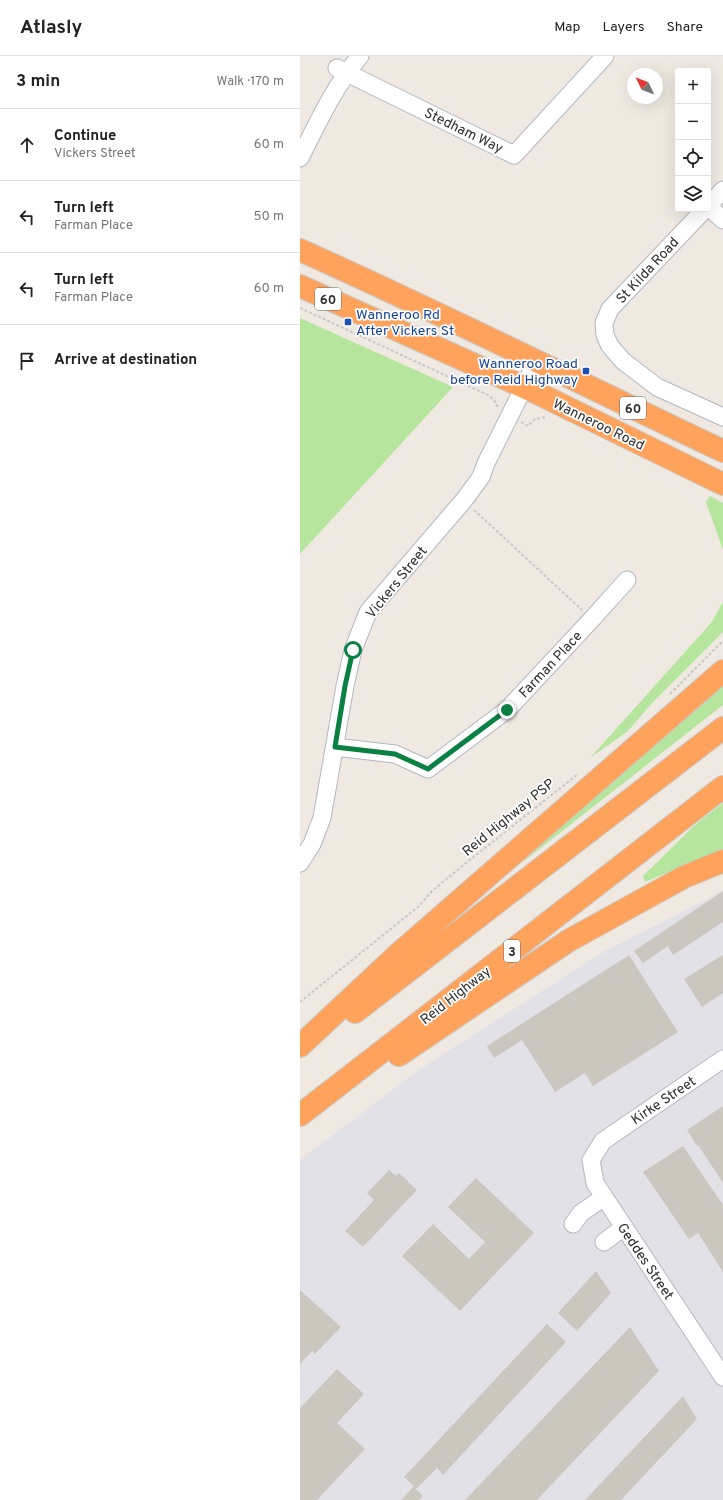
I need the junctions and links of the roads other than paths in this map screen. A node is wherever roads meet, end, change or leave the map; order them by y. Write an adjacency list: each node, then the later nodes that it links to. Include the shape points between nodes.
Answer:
1 (360, 56): 3 (street)
2 (605, 56): 3 (street, Stedham Way, via 514,155)
3 (343, 65): 4 (street, via 324,88); 5 (street, via 333,93)
4 (300, 134)
5 (300, 158)
6 (723, 190): 7 (street)
7 (711, 203)
8 (711, 209): 10 (street)
9 (702, 212): 15 (street, St Kilda Road, via 610,309 604,323 606,338 614,353 623,361 657,387)
10 (723, 220)
11 (300, 250): 13 (highway, Wanneroo Road / 60)
12 (300, 286): 14 (highway, Wanneroo Road / 60)
13 (542, 364): 14 (street, Vickers Street); 16 (highway, Wanneroo Road / 60)
14 (530, 389): 17 (highway, Wanneroo Road / 60); 21 (street, Vickers Street, via 494,470 481,477 368,612 353,650)
15 (723, 416)
16 (723, 451)
17 (723, 484)
18 (626, 580): 21 (street, Farman Place, via 507,710 428,769 395,754)
19 (723, 672): 25 (highway, via 396,956)
20 (723, 728): 26 (highway)
21 (335, 747): 24 (street, Vickers Street, via 322,818 312,844)
22 (723, 786): 28 (highway, Reid Highway / 3)
23 (723, 861): 28 (highway, via 684,876 568,941 406,1051)
24 (300, 863)
25 (300, 1046)
26 (300, 1054)
27 (723, 1059): 29 (street, Kirke Street)
28 (300, 1116)
29 (603, 1141): 30 (street, Geddes Street, via 591,1160 594,1183)
30 (624, 1227): 31 (street); 32 (street, Geddes Street)
31 (604, 1242)
32 (723, 1377)

